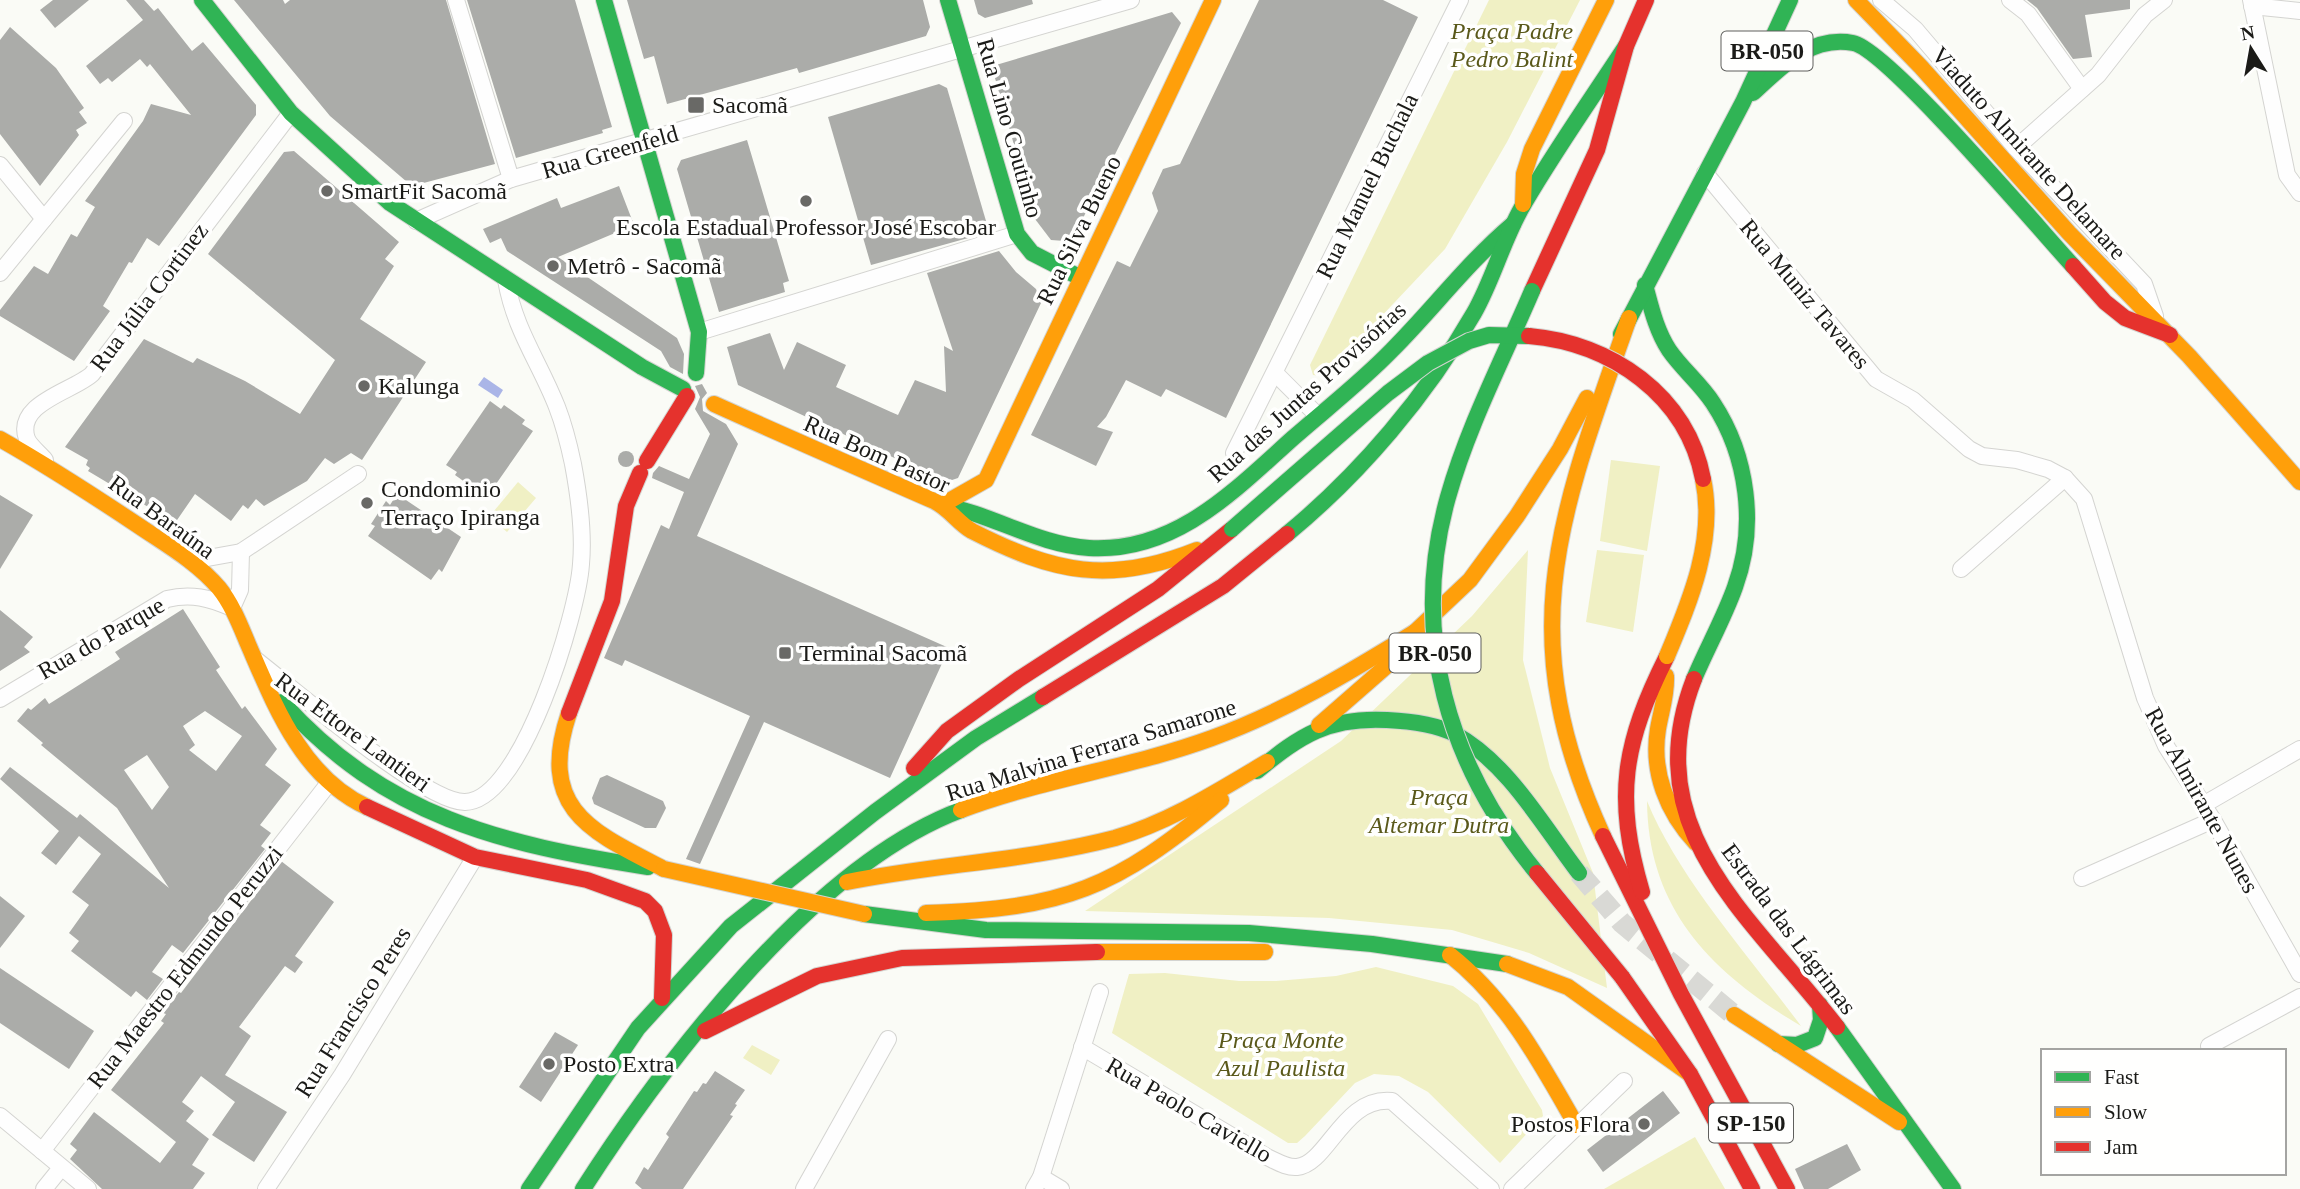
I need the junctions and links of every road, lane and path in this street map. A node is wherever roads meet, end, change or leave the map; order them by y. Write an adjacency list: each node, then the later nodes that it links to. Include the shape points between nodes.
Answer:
1 (202, 0): 21 (main road)
2 (456, 0): 27 (street)
3 (604, 0): 23 (main road)
4 (948, 0): 18 (main road, Rua Lino Coutinho)
5 (1127, 0): 18 (street, Rua Greenfeld)
6 (1460, 0): 43 (street, Rua Manuel Buchala)
7 (1606, 0): 29 (main road, via 1532,149 1524,174)
8 (1646, 0): 17 (main road, Rua das Juntas Provisórias / BR-050)
9 (1790, 0): 20 (main road, BR-050)
10 (1856, 0): 39 (main road, Viaduto Almirante Delamare)
11 (1881, 0): 24 (street, via 1915,29)
12 (2010, 0): 19 (street, via 2028,14)
13 (2164, 0): 19 (street, via 2145,15)
14 (1208, 2): 35 (main road, Rua Silva Bueno)
15 (2251, 3): 16 (street); 28 (street, via 2287,174)
16 (2300, 11)
17 (1626, 46): 29 (main road, Rua das Juntas Provisórias); 83 (main road, Rua das Juntas Provisórias / BR-050, bridge, via 1597,150 1471,432 1437,539 1432,585 1434,646 1446,709 1471,778 1495,819)
18 (962, 50): 23 (street, Rua Greenfeld); 33 (main road, Rua Lino Coutinho)
19 (2082, 89): 24 (street)
20 (1743, 102): 26 (main road, BR-050); 41 (main road, via 1806,49 1838,42 1870,49 1943,122 2105,302 2125,318)
21 (291, 113): 31 (main road); 48 (street, Rua Júlia Cortinez, via 92,374 32,412 27,439)
22 (124, 121): 30 (street)
23 (647, 142): 27 (street, Rua Greenfeld); 40 (main road)
24 (2016, 148): 39 (street, via 2144,284)
25 (0, 165): 30 (street)
26 (1705, 173): 37 (main road, BR-050); 50 (street, Rua Muniz Tavares, via 1876,379 1913,400 1982,456 2017,460)
27 (511, 179): 31 (street, Rua Greenfeld)
28 (2300, 193)
29 (1523, 204): 32 (main road, Rua das Juntas Provisórias)
30 (44, 219): 34 (street)
31 (416, 221): 36 (main road)
32 (1515, 222): 45 (main road, Rua das Juntas Provisórias, via 1466,266 1384,358); 70 (main road, via 1476,310 1445,361 1372,452 1316,510 1223,586 976,738)
33 (1017, 234): 35 (main road, Rua Lino Coutinho, via 1031,253); 40 (street)
34 (0, 273)
35 (1081, 278): 52 (main road, Rua Silva Bueno)
36 (506, 280): 61 (street, Rua Ettore Lantieri, via 512,313 563,424 579,503 582,564 571,618 544,703 500,782 477,800 449,800 383,759); 74 (main road, via 685,392 629,492 614,594 567,716 559,760 568,802 592,831)
37 (1645, 285): 38 (main road, BR-050); 72 (main road, Estrada das Lágrimas, via 1668,348 1729,431 1746,493 1741,575 1691,684 1679,730 1682,800)
38 (1629, 318): 60 (main road, via 1560,449 1517,516 1470,580); 81 (main road, BR-050, via 1572,484 1557,553 1550,638 1555,693 1573,768 1604,844)
39 (2157, 323): 41 (main road, Viaduto Almirante Delamare)
40 (699, 332): 42 (main road)
41 (2170, 335): 51 (main road, Viaduto Almirante Delamare)
42 (696, 373)
43 (1275, 373): 45 (street); 47 (street, Rua Manuel Buchala)
44 (714, 404): 53 (main road, Rua Bom Pastor)
45 (1318, 416): 54 (main road, Rua das Juntas Provisórias, via 1222,500 1163,537 1110,548 1080,548)
46 (0, 439): 48 (main road, Rua Baraúna)
47 (1234, 453)
48 (51, 467): 57 (main road, Rua Baraúna)
49 (358, 474): 56 (street)
50 (2065, 478): 58 (street); 69 (street, Rua Almirante Nunes, via 2084,499 2145,698 2166,746)
51 (2300, 482)
52 (989, 492): 53 (main road); 54 (main road)
53 (942, 505): 54 (main road, Rua das Juntas Provisórias, via 969,508); 55 (main road, Rua Bom Pastor, via 965,526 1027,555 1098,575 1162,564)
54 (1002, 521)
55 (1218, 540): 62 (main road, bridge, via 1432,359 1489,335 1534,335 1580,343 1629,366 1665,400 1695,446 1706,492 1703,559); 70 (main road, via 1158,589 947,732)
56 (241, 552): 57 (street); 59 (street, via 240,590)
57 (191, 561): 59 (main road, Rua Baraúna)
58 (1961, 569)
59 (232, 608): 61 (main road, Rua Baraúna); 64 (street, Rua do Parque, via 201,597 167,598)
60 (1415, 632): 65 (main road, via 1398,656); 77 (main road, Rua Malvina Ferrara Samarone, via 1259,722 1179,750 989,799 923,827)
61 (256, 660): 63 (main road, Rua Baraúna)
62 (1665, 660): 72 (main road, via 1667,690 1656,736 1661,783 1677,823); 81 (main road, via 1633,731 1623,800 1638,881)
63 (270, 691): 68 (main road, Rua Baraúna, via 296,743); 74 (main road, via 343,762 420,809 475,830 596,860)
64 (0, 699)
65 (1319, 726): 67 (main road); 75 (main road, via 1356,718 1381,719 1423,724 1456,735 1509,785)
66 (2300, 749): 69 (street)
67 (1267, 762): 77 (main road, via 1182,812 1117,837 1043,854 910,869); 78 (main road, via 1168,842 1082,892 983,910)
68 (328, 783): 73 (main road, Rua Baraúna, via 355,801); 99 (street, Rua Maestro Edmundo Peruzzi)
69 (2203, 805): 71 (street, Rua Almirante Nunes)
70 (875, 812): 86 (main road, via 731,926)
71 (2213, 820): 76 (street); 82 (street, Rua Almirante Nunes)
72 (1696, 843): 87 (main road, Estrada das Lágrimas, via 1726,888)
73 (475, 857): 86 (main road, Rua Baraúna, via 587,880 645,901 664,935); 104 (street, Rua Francisco Peres, via 342,1075)
74 (664, 869): 78 (main road, bridge)
75 (1579, 873)
76 (2082, 878)
77 (838, 884): 89 (main road, Rua Malvina Ferrara Samarone)
78 (864, 915): 79 (main road, via 956,928 1249,933)
79 (1352, 942): 80 (main road); 89 (main road, via 1248,953 1110,952 871,962 794,985)
80 (1444, 952): 94 (main road, via 1503,962 1568,987); 97 (main road, via 1469,969 1504,1006)
81 (1667, 968): 112 (main road, SP-150)
82 (2300, 974)
83 (1622, 977): 94 (main road, SP-150)
84 (1100, 992): 92 (street)
85 (2300, 997): 93 (street)
86 (662, 998): 105 (main road)
87 (1820, 1005): 91 (main road, via 1815,1038 1797,1045); 98 (main road, Estrada das Lágrimas)
88 (1734, 1015): 91 (main road)
89 (687, 1040): 106 (main road, Rua Malvina Ferrara Samarone)
90 (888, 1040): 107 (street)
91 (1778, 1044): 98 (main road)
92 (1082, 1046): 101 (street); 109 (street, Rua Paolo Caviello, via 1289,1167 1308,1163 1366,1104 1392,1101)
93 (2209, 1046)
94 (1690, 1074): 111 (main road, SP-150)
95 (1624, 1081): 97 (street)
96 (0, 1116): 99 (street)
97 (1576, 1125): 110 (street)
98 (1910, 1129): 113 (main road, Estrada das Lágrimas)
99 (42, 1151): 100 (street)
100 (61, 1168): 102 (street); 103 (street)
101 (1038, 1183): 108 (street)
102 (44, 1189)
103 (88, 1189)
104 (266, 1189)
105 (529, 1189)
106 (583, 1189)
107 (804, 1189)
108 (1061, 1189)
109 (1491, 1189)
110 (1512, 1189)
111 (1752, 1189)
112 (1787, 1189)
113 (1953, 1189)

